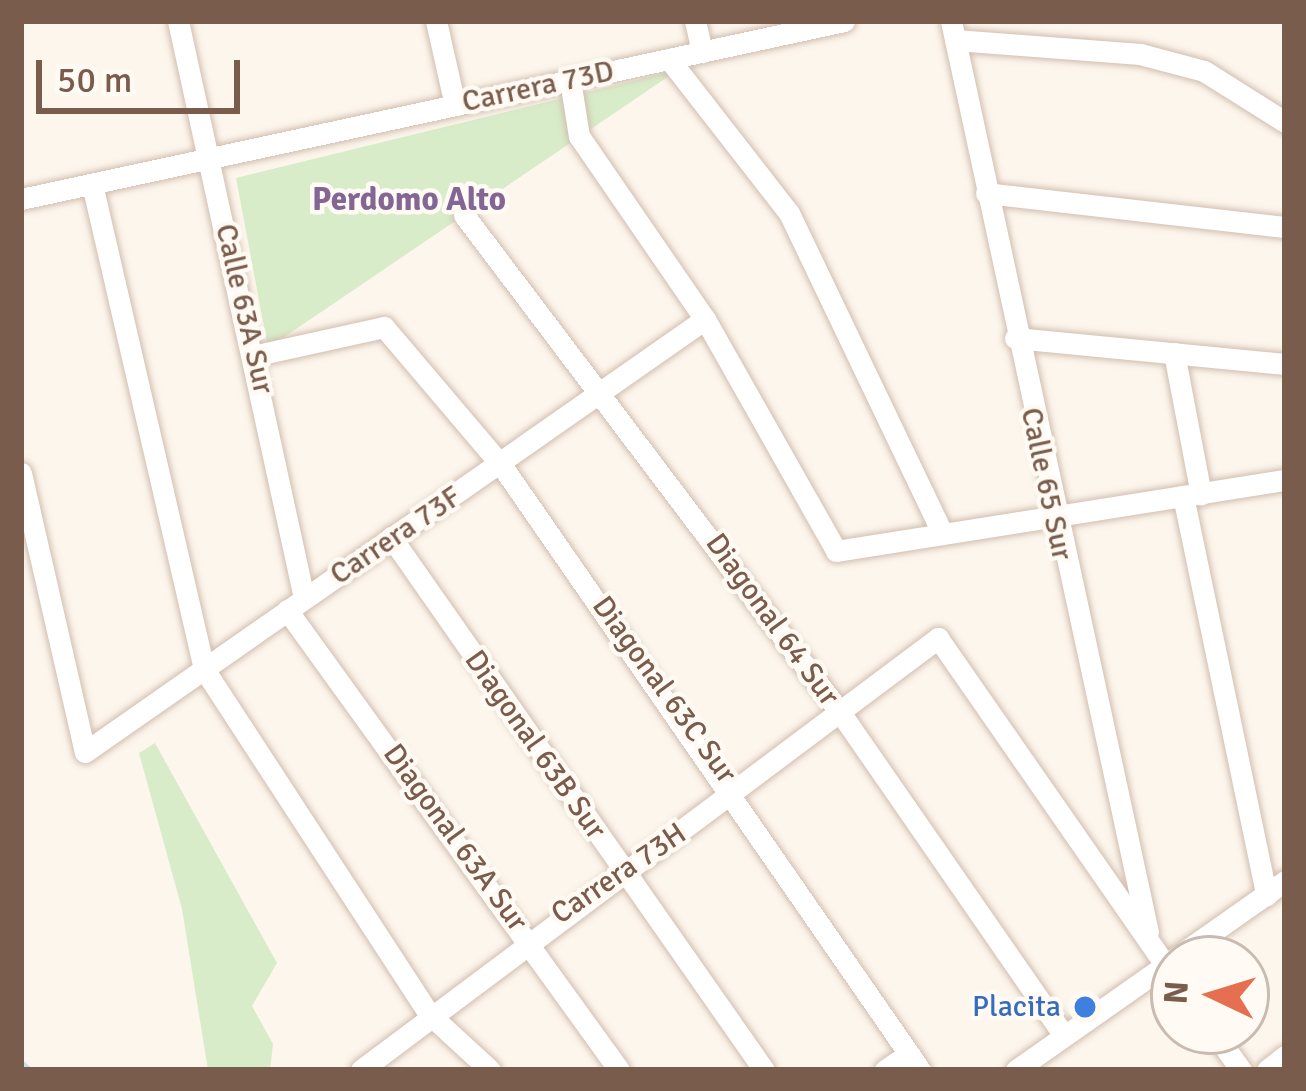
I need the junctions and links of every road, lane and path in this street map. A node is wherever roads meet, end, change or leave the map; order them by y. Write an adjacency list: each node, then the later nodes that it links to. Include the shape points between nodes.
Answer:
1 (178, 21): 11 (street, Calle 63A Sur)
2 (436, 21): 9 (street)
3 (695, 21): 6 (street)
4 (844, 21): 6 (street, Carrera 73D)
5 (953, 31): 10 (street, via 1204,70); 13 (street, Calle 65 Sur)
6 (702, 52): 7 (street, Carrera 73D)
7 (669, 59): 8 (street, Carrera 73D); 28 (street, via 789,213)
8 (570, 80): 9 (street, Carrera 73D); 17 (street, via 579,136)
9 (455, 105): 11 (street, Carrera 73D)
10 (1285, 122)
11 (208, 158): 12 (street, Carrera 73D); 20 (street, Calle 63A Sur)
12 (92, 184): 14 (street, Carrera 73D); 31 (street)
13 (986, 193): 16 (street); 18 (street, Calle 65 Sur)
14 (21, 199)
15 (464, 214): 22 (street, Diagonal 64 Sur)
16 (1285, 227)
17 (705, 319): 22 (street, Carrera 73F); 28 (street, via 836,551)
18 (1015, 338): 19 (street); 27 (street, Calle 65 Sur)
19 (1174, 353): 21 (street); 26 (street)
20 (257, 355): 23 (street, Diagonal 63C Sur, via 383,327); 30 (street, Calle 63A Sur)
21 (1284, 368)
22 (603, 390): 23 (street, Carrera 73F); 32 (street, Diagonal 64 Sur)
23 (502, 466): 29 (street, Carrera 73F); 33 (street, Diagonal 63C Sur)
24 (21, 473): 31 (street, Carrera 73F, via 85,752)
25 (1285, 481): 26 (street)
26 (1192, 495): 27 (street); 35 (street)
27 (1051, 511): 28 (street); 38 (street, Calle 65 Sur)
28 (941, 530)
29 (391, 537): 30 (street, Carrera 73F); 34 (street, Diagonal 63B Sur)
30 (295, 604): 31 (street, Carrera 73F); 37 (street, Diagonal 63A Sur)
31 (204, 669): 41 (street)
32 (842, 715): 33 (street, Carrera 73H); 39 (street, Carrera 73H, via 938,638); 42 (street, Diagonal 64 Sur)
33 (736, 791): 34 (street, Carrera 73H); 44 (street, Diagonal 63C Sur)
34 (625, 876): 37 (street, Carrera 73H); 48 (street, Diagonal 63B Sur)
35 (1275, 888): 36 (street)
36 (1215, 935)
37 (527, 936): 41 (street, Carrera 73H); 47 (street, Diagonal 63A Sur)
38 (1150, 940)
39 (1150, 943)
40 (1150, 983): 42 (street)
41 (428, 1013): 45 (street, Carrera 73H); 46 (street)
42 (1064, 1036): 50 (street)
43 (1285, 1057): 51 (street)
44 (915, 1062): 49 (street)
45 (361, 1070)
46 (490, 1070)
47 (619, 1070)
48 (764, 1070)
49 (885, 1070)
50 (1016, 1070)
51 (1267, 1070)

